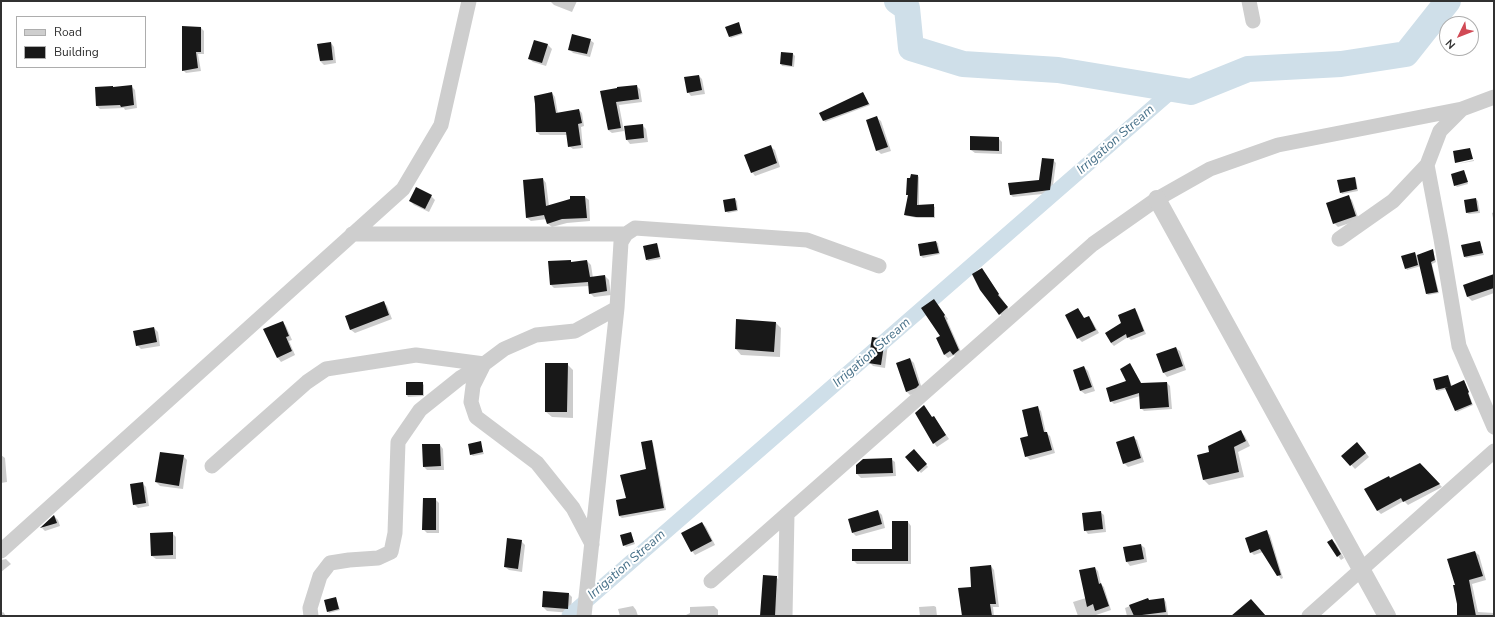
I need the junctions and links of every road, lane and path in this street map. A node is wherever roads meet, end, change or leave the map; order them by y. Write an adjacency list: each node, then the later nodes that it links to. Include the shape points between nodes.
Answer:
1 (469, 1): 8 (street, via 440,125 403,189)
2 (1249, 1): 3 (street)
3 (1253, 21)
4 (1494, 97): 5 (street)
5 (1462, 109): 6 (street, via 1440,131); 7 (street, via 1278,144 1210,169)
6 (1427, 164): 10 (street, via 1393,201); 14 (street, via 1459,346)
7 (1157, 199): 17 (street, via 1093,244); 20 (street)
8 (352, 234): 9 (street); 19 (street)
9 (626, 234): 11 (street, via 635,228 807,240); 12 (street, via 621,242)
10 (1339, 239)
11 (879, 266)
12 (617, 308): 13 (street, via 576,330 536,335 504,349); 18 (street)
13 (484, 364): 16 (street, via 416,355 326,369 307,382); 18 (street, via 473,386 471,402 476,417 536,463 573,508); 22 (street, via 460,378 420,410 398,442 395,534 391,552 378,558 330,563 320,576 310,608)
14 (1494, 426)
15 (1494, 451): 20 (street)
16 (212, 466)
17 (786, 514): 21 (street); 24 (street)
18 (592, 544): 23 (street)
19 (1, 551)
20 (1362, 570): 25 (street); 26 (street)
21 (711, 581)
22 (311, 616)
23 (584, 616)
24 (785, 616)
25 (1309, 616)
26 (1387, 616)

